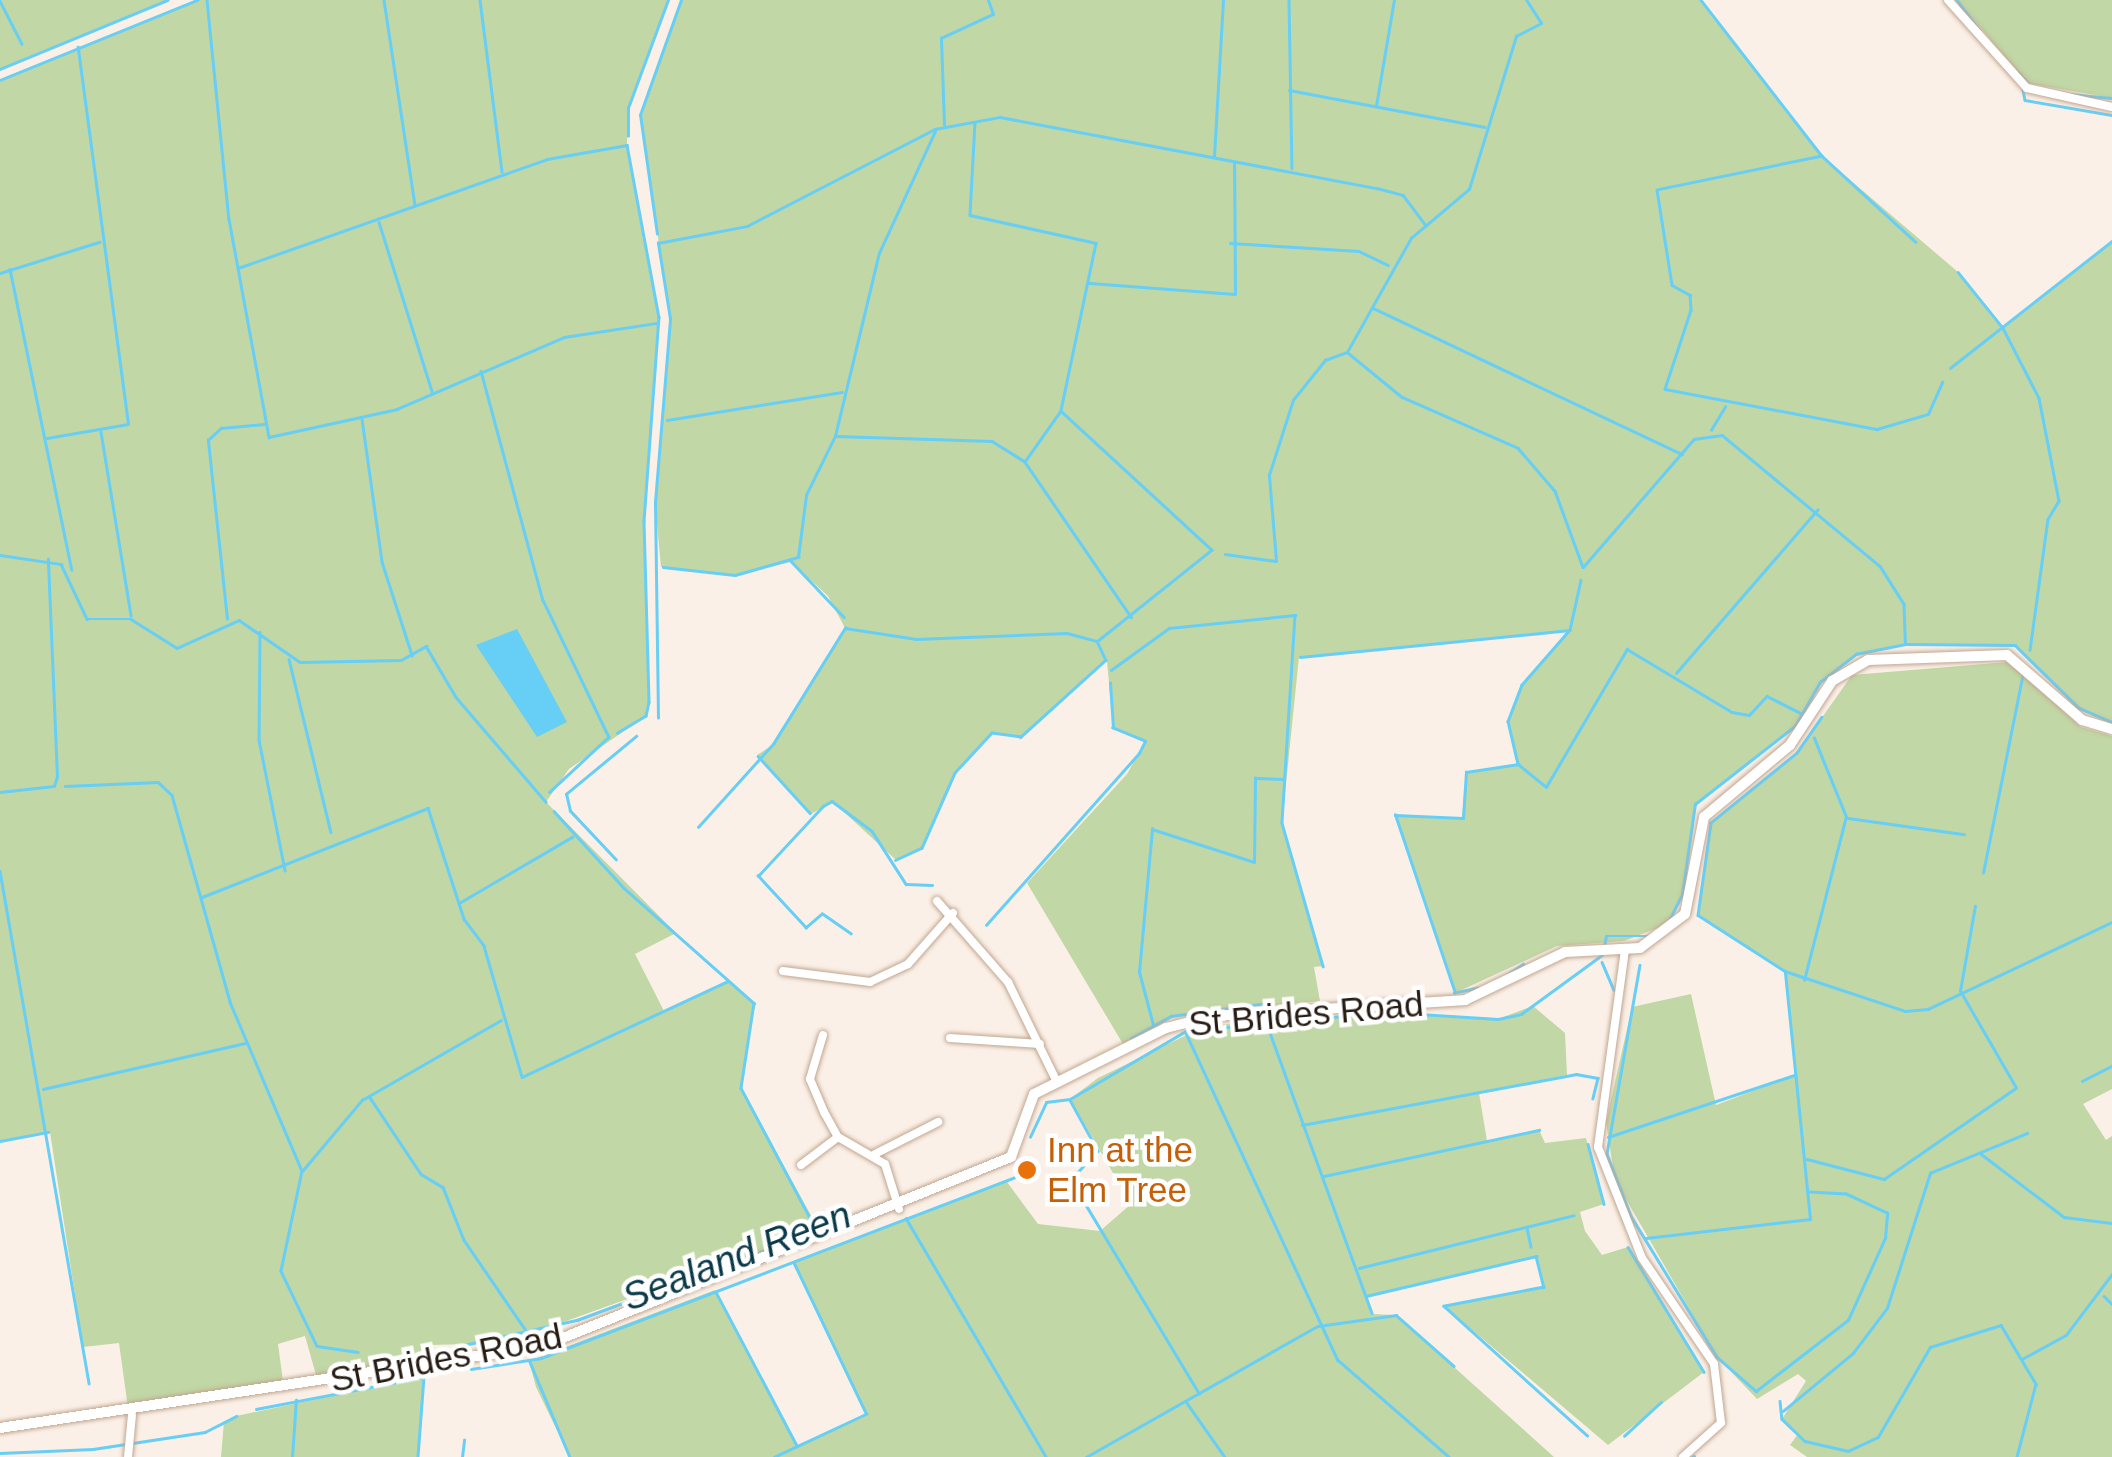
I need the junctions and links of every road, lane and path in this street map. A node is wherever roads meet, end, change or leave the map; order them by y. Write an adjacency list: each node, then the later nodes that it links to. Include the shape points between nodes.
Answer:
1 (1948, 0): 2 (street, via 2027,88)
2 (2112, 106)
3 (2112, 729): 6 (main road, via 2082,720 2006,655 1854,666 1832,681 1790,745 1704,817 1685,914 1658,940)
4 (937, 901): 5 (street)
5 (952, 913): 7 (street, via 908,964 870,982); 10 (street, via 1008,982)
6 (1625, 950): 11 (main road, St Brides Road, via 1565,952 1465,1000 1189,1020); 20 (street, via 1598,1147 1642,1258 1714,1364 1721,1424)
7 (782, 971)
8 (822, 1035): 13 (street, via 810,1078)
9 (950, 1038): 10 (street)
10 (1040, 1044): 11 (street)
11 (1057, 1082): 16 (main road, St Brides Road, via 1028,1101 1010,1157)
12 (938, 1122): 14 (street)
13 (838, 1137): 14 (street); 15 (street)
14 (875, 1154): 16 (street)
15 (801, 1165)
16 (898, 1209): 17 (main road, St Brides Road, via 543,1346)
17 (132, 1415): 18 (main road, St Brides Road); 19 (street)
18 (0, 1428)
19 (128, 1457)
20 (1682, 1457)

